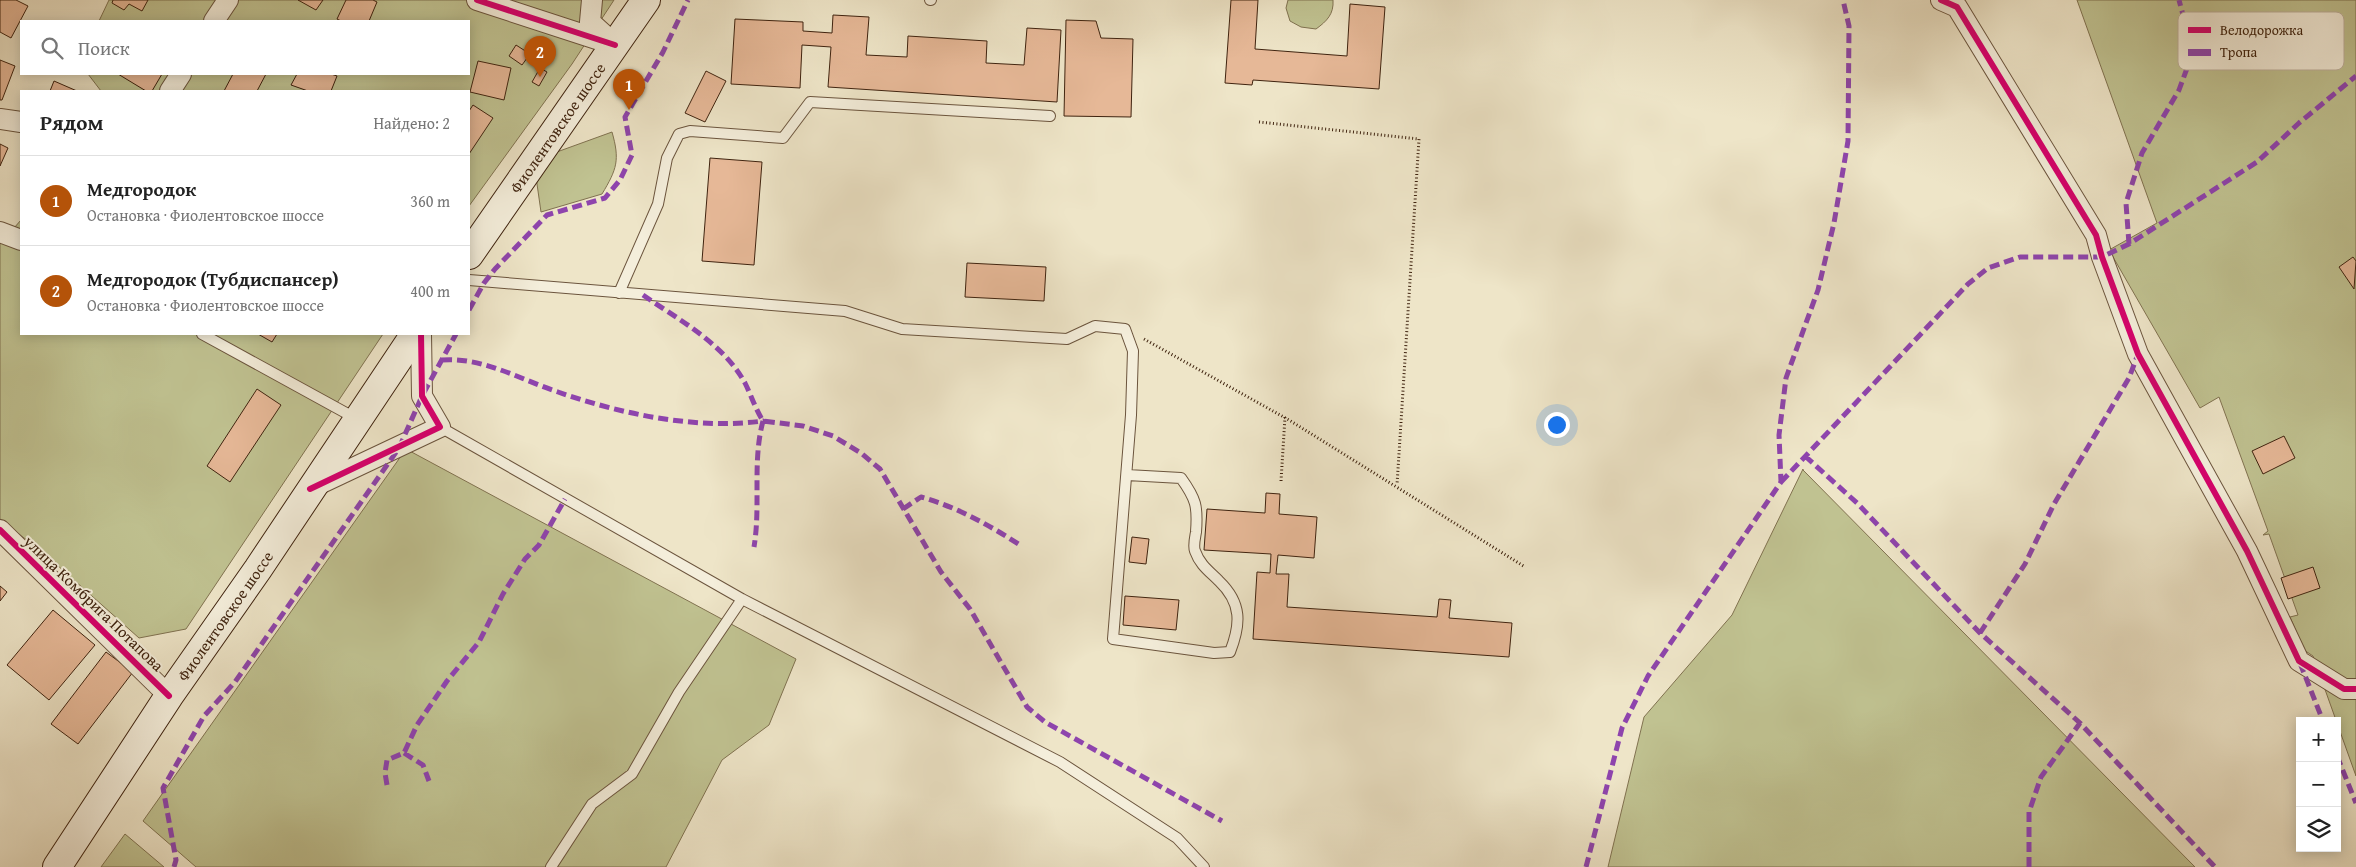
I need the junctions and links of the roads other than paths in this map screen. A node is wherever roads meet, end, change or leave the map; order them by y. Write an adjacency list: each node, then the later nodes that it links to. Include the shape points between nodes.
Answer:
1 (228, 0): 6 (street)
2 (478, 0): 7 (street)
3 (592, 0): 7 (street, via 590,22)
4 (646, 0): 7 (main road, Фиолентовское шоссе)
5 (1941, 0): 27 (street, via 1957,7 2096,235 2138,354 2247,551 2299,661 2344,689)
6 (215, 20)
7 (614, 45): 14 (main road, Фиолентовское шоссе)
8 (180, 75): 9 (street)
9 (171, 90)
10 (1050, 116): 17 (lane, via 810,102 783,138 690,131 679,134 667,158 658,204)
11 (0, 118): 12 (street)
12 (20, 122)
13 (0, 232): 15 (street)
14 (473, 238)
15 (20, 240)
16 (470, 280): 17 (lane)
17 (619, 293): 23 (lane, via 845,311 902,329 1067,338 1095,326 1125,329 1133,351)
18 (204, 335): 21 (lane)
19 (414, 335): 21 (main road, Фиолентовское шоссе)
20 (420, 335): 22 (street, via 422,396)
21 (357, 420): 24 (main road, Фиолентовское шоссе)
22 (440, 427): 24 (street); 26 (lane)
23 (1127, 475): 23 (lane, via 1113,640 1214,653 1230,652 1238,631 1237,605 1221,583 1202,566 1194,549 1197,519 1194,496 1181,478)
24 (310, 489): 28 (main road, Фиолентовское шоссе)
25 (0, 530): 28 (street, улица Комбрига Потапова)
26 (742, 599): 30 (lane, via 679,692 632,774 592,804); 31 (lane, via 1060,762 1178,838)
27 (2356, 689)
28 (169, 696): 29 (main road, Фиолентовское шоссе)
29 (57, 867)
30 (551, 867)
31 (1204, 867)

